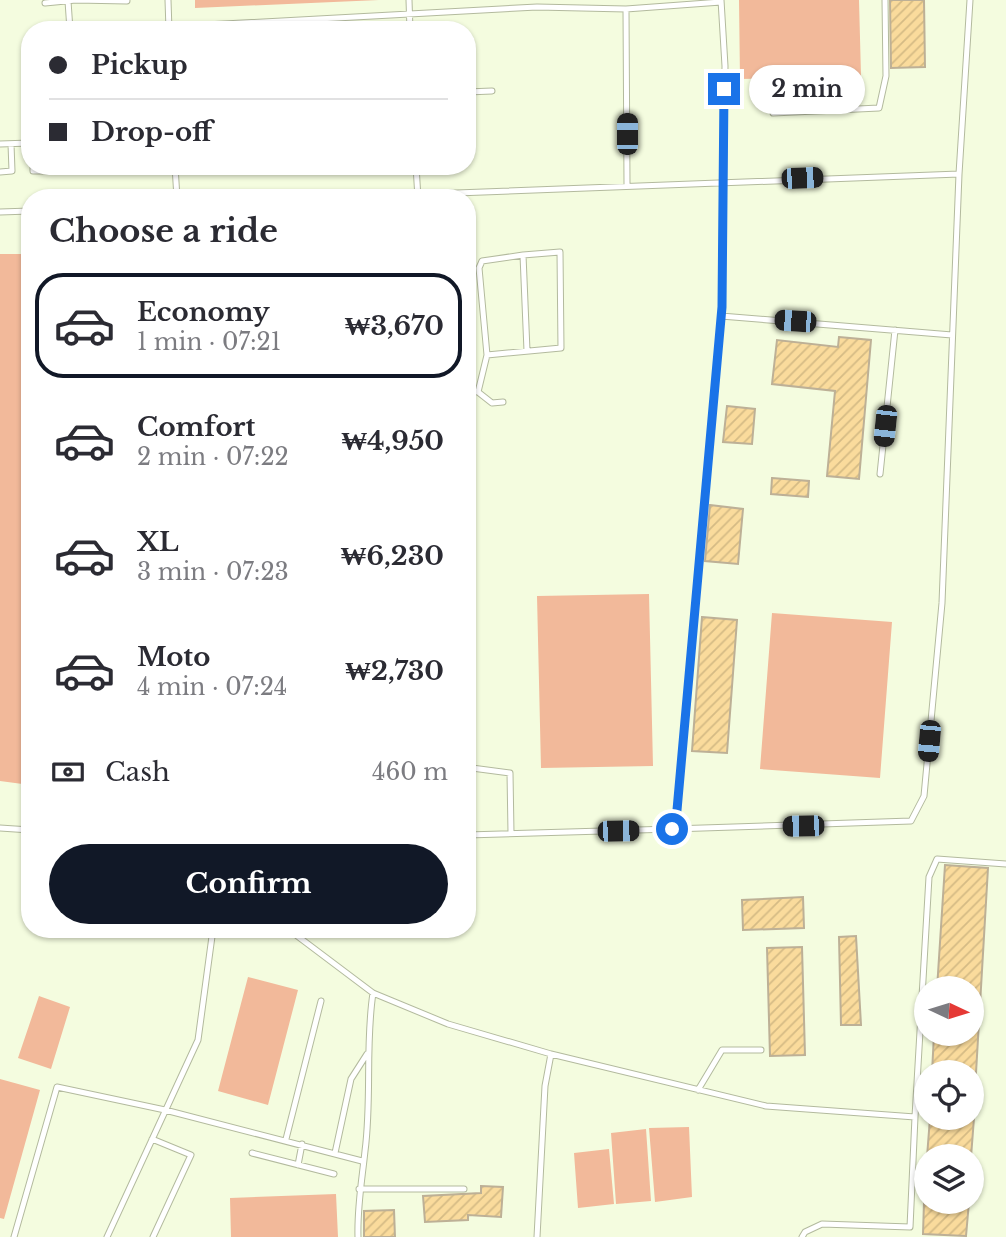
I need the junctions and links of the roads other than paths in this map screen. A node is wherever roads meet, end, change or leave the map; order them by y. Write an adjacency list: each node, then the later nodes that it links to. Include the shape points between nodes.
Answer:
1 (76, 0): 6 (lane); 7 (lane)
2 (168, 0): 13 (lane)
3 (409, 0): 11 (lane)
4 (885, 0): 18 (lane, via 886,76 879,108)
5 (970, 0): 23 (lane)
6 (68, 1): 9 (lane); 12 (lane)
7 (127, 1)
8 (721, 1): 10 (lane); 24 (lane)
9 (45, 3)
10 (626, 9): 11 (lane, via 537,7); 25 (lane)
11 (410, 16): 14 (lane); 15 (lane)
12 (69, 21)
13 (169, 21)
14 (310, 21)
15 (410, 21)
16 (476, 92): 17 (lane)
17 (492, 92)
18 (773, 113)
19 (21, 143): 21 (lane)
20 (0, 144): 21 (lane)
21 (11, 144): 22 (lane, via 12,171)
22 (0, 172)
23 (959, 174): 24 (lane); 32 (lane)
24 (723, 180): 25 (lane); 30 (lane)
25 (627, 184): 26 (lane)
26 (476, 192)
27 (21, 211): 28 (lane)
28 (0, 212)
29 (523, 255): 33 (lane); 33 (lane, via 560,252 561,348); 34 (lane, via 482,261 479,268)
30 (721, 316): 31 (lane); 41 (lane)
31 (895, 330): 32 (lane); 37 (lane)
32 (952, 335): 41 (lane, via 942,603 924,796 911,821)
33 (527, 351): 34 (lane)
34 (487, 355): 35 (lane)
35 (478, 392): 36 (lane, via 492,402)
36 (503, 401)
37 (880, 474)
38 (476, 769): 42 (lane, via 510,773)
39 (0, 828): 40 (lane)
40 (21, 829)
41 (672, 829): 42 (lane)
42 (511, 834): 43 (lane)
43 (476, 835)
44 (1006, 864): 52 (lane, via 937,859 933,866)
45 (212, 938): 54 (lane, via 198,1040)
46 (300, 938): 47 (lane)
47 (373, 993): 50 (lane); 51 (lane, via 447,1024)
48 (321, 1000): 58 (lane)
49 (761, 1050): 53 (lane, via 722,1050)
50 (368, 1052): 61 (lane, via 351,1079); 62 (lane)
51 (551, 1054): 53 (lane); 71 (lane, via 545,1086)
52 (918, 1060)
53 (698, 1090): 55 (lane, via 766,1106)
54 (165, 1110): 57 (lane); 58 (lane); 67 (lane, via 57,1087)
55 (914, 1117)
56 (914, 1130): 72 (lane, via 910,1227 822,1224)
57 (152, 1139): 68 (lane); 69 (lane, via 191,1155)
58 (286, 1139): 59 (lane)
59 (302, 1144): 61 (lane); 63 (lane)
60 (252, 1153): 63 (lane)
61 (335, 1153): 62 (lane)
62 (362, 1161): 65 (lane)
63 (298, 1165): 64 (lane)
64 (334, 1174)
65 (359, 1189): 66 (lane); 70 (lane)
66 (464, 1189)
67 (14, 1237)
68 (107, 1237)
69 (153, 1237)
70 (358, 1237)
71 (537, 1237)
72 (802, 1237)

